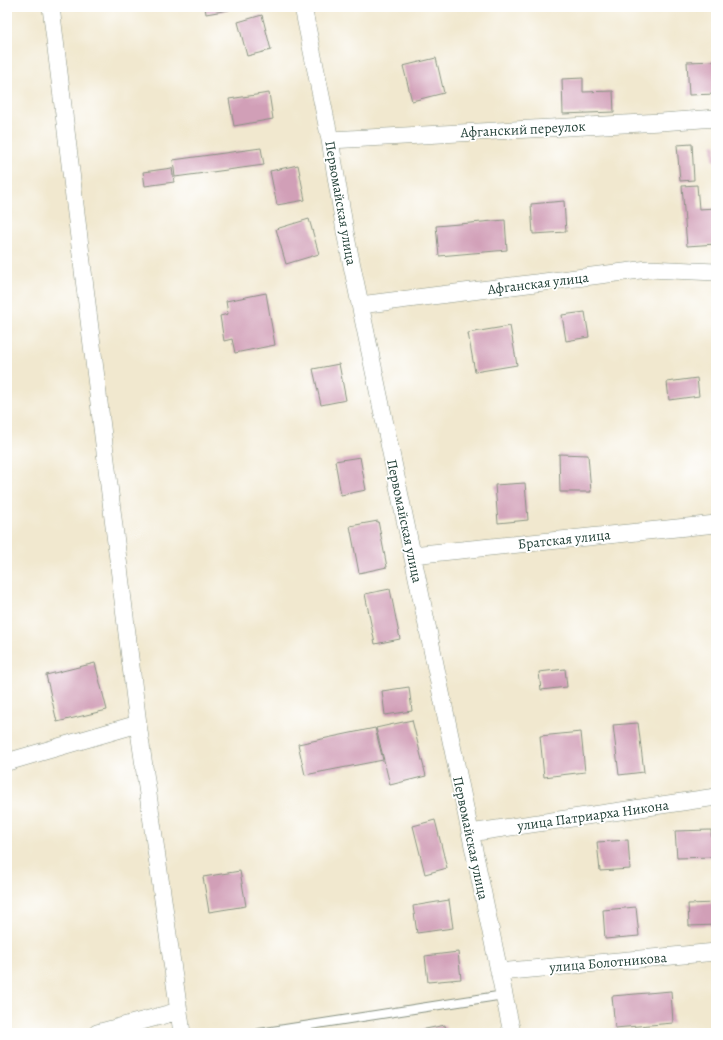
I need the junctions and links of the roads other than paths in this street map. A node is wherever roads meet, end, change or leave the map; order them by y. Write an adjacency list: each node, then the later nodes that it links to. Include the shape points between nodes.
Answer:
1 (51, 7): 9 (street)
2 (303, 7): 4 (street, Первомайская улица)
3 (716, 118): 4 (street, Афганский переулок)
4 (330, 140): 6 (street, Первомайская улица)
5 (716, 272): 6 (street, Афганская улица, via 648,269)
6 (360, 304): 8 (street, Первомайская улица)
7 (716, 524): 8 (street, Братская улица)
8 (412, 555): 12 (street, Первомайская улица)
9 (138, 724): 10 (street); 16 (street)
10 (7, 762)
11 (716, 797): 12 (street, улица Патриарха Никона)
12 (470, 834): 14 (street, Первомайская улица)
13 (716, 952): 14 (street, улица Болотникова)
14 (499, 972): 15 (street, Первомайская улица)
15 (504, 995): 19 (lane); 20 (street, Первомайская улица)
16 (179, 1011): 17 (street); 18 (street)
17 (97, 1033)
18 (182, 1033)
19 (259, 1033)
20 (512, 1033)

